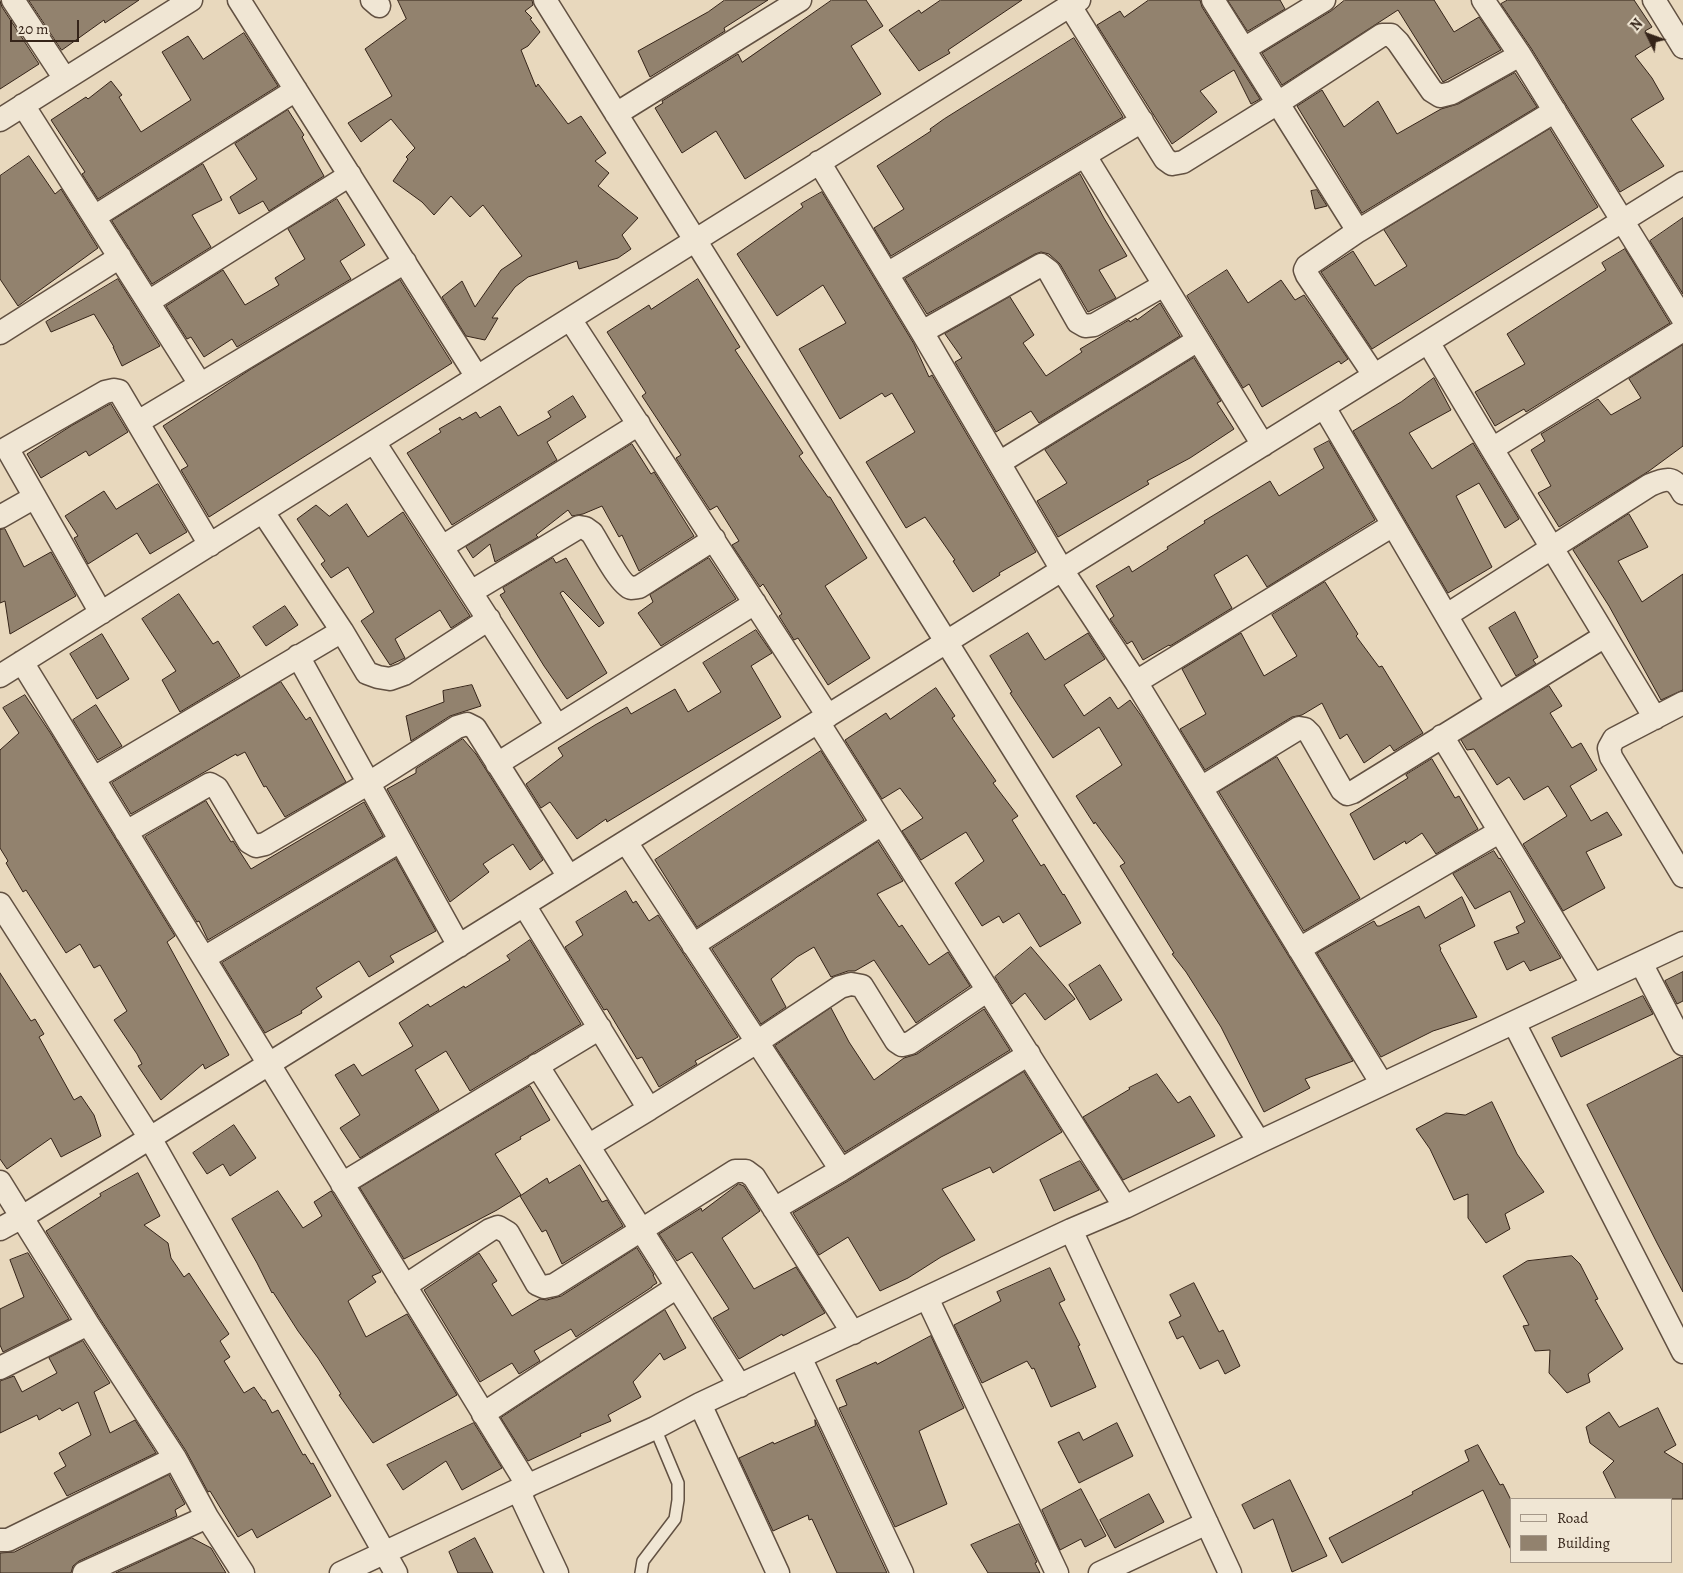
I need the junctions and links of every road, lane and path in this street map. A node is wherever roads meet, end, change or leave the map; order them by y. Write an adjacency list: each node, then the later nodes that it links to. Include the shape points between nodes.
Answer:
1 (13, 0): 14 (street)
2 (191, 0): 14 (street)
3 (240, 0): 15 (street)
4 (545, 0): 19 (street)
5 (800, 0): 19 (street)
6 (1213, 0): 12 (street)
7 (1324, 0): 12 (street)
8 (1484, 0): 13 (street)
9 (1654, 0): 11 (street)
10 (1075, 3): 21 (street); 23 (street)
11 (1683, 47)
12 (1244, 50): 16 (street)
13 (1520, 55): 16 (street, via 1452,93 1440,96 1432,91 1398,42 1391,35 1382,34); 18 (street)
14 (65, 79): 17 (street)
15 (296, 90): 24 (street); 26 (street)
16 (1278, 103): 21 (street, via 1183,162 1172,164); 28 (street)
17 (23, 105): 20 (street); 26 (street)
18 (1555, 111): 27 (street); 28 (street)
19 (616, 114): 29 (street)
20 (0, 120)
21 (1142, 121): 22 (street)
22 (1085, 156): 32 (street); 33 (street)
23 (820, 162): 29 (street); 32 (street)
24 (350, 176): 31 (street); 34 (street)
25 (1683, 183): 27 (street)
26 (94, 217): 30 (street)
27 (1623, 221): 36 (street); 41 (street)
28 (1358, 231): 42 (street, via 1305,270)
29 (695, 240): 35 (street); 70 (street)
30 (120, 257): 34 (street); 37 (street)
31 (405, 262): 43 (street); 44 (street)
32 (887, 274): 39 (street)
33 (1164, 285): 39 (street, via 1085,326 1078,322 1049,271 1040,265); 40 (street)
34 (148, 302): 44 (street)
35 (570, 319): 43 (street); 47 (street)
36 (1683, 319)
37 (2, 326)
38 (1683, 330): 51 (street)
39 (922, 332): 52 (street)
40 (1198, 340): 50 (street); 52 (street)
41 (1428, 342): 42 (street); 51 (street)
42 (1374, 375): 45 (street)
43 (478, 377): 49 (street)
44 (200, 384): 46 (street)
45 (1324, 407): 50 (street); 57 (street)
46 (138, 422): 48 (street, via 119,391 114,390); 59 (street)
47 (639, 424): 58 (street); 60 (street)
48 (3, 440): 54 (street)
49 (374, 442): 55 (street); 60 (street)
50 (1263, 445): 62 (street)
51 (1492, 450): 61 (street)
52 (999, 463): 62 (street)
53 (1683, 494): 61 (street, via 1672,480 1661,480)
54 (35, 497): 56 (street); 65 (street)
55 (263, 512): 59 (street); 68 (street)
56 (0, 517)
57 (1393, 525): 66 (street); 74 (street)
58 (714, 539): 63 (street, via 639,587 632,588 620,577 592,533 579,527); 64 (street)
59 (210, 545): 65 (street)
60 (442, 547): 63 (street)
61 (1553, 549): 66 (street); 69 (street)
62 (1062, 570): 70 (street); 74 (street)
63 (471, 592): 67 (street)
64 (755, 603): 78 (street); 79 (street)
65 (101, 613): 72 (street)
66 (1446, 615): 75 (street)
67 (488, 620): 68 (street, via 404,674 390,678 367,673); 79 (street)
68 (342, 631): 71 (street)
69 (1605, 636): 75 (street); 77 (street)
70 (946, 642): 78 (street); 112 (street)
71 (298, 656): 82 (street); 83 (street)
72 (22, 662): 73 (street); 82 (street)
73 (0, 676)
74 (1136, 682): 84 (street)
75 (1498, 702): 80 (street)
76 (1683, 703): 77 (street)
77 (1655, 718): 90 (street, via 1614,740 1609,748 1611,757)
78 (823, 719): 85 (street); 89 (street)
79 (558, 726): 81 (street)
80 (1442, 736): 84 (street, via 1347,794 1310,734 1299,728); 87 (street)
81 (497, 764): 83 (street, via 475,728 467,724 457,727); 91 (street)
82 (94, 778): 86 (street)
83 (369, 783): 86 (street, via 265,844 256,846 249,842 217,788 210,784); 88 (street)
84 (1201, 788): 97 (street)
85 (882, 824): 95 (street); 101 (street)
86 (126, 832): 98 (street)
87 (1499, 832): 97 (street); 100 (street)
88 (400, 841): 96 (street); 98 (street)
89 (626, 842): 91 (street); 95 (street)
90 (1683, 876)
91 (569, 877): 93 (street)
92 (0, 904): 111 (street)
93 (524, 905): 96 (street); 103 (street)
94 (1683, 943): 99 (street)
95 (693, 945): 104 (street)
96 (459, 946): 107 (street)
97 (1299, 948): 109 (street)
98 (204, 958): 107 (street)
99 (1641, 963): 100 (street); 105 (street)
100 (1593, 985): 102 (street)
101 (988, 990): 104 (street, via 910,1043 902,1045 896,1041 862,986 851,984 840,987); 106 (street)
102 (1514, 1023): 109 (street); 128 (street)
103 (600, 1028): 108 (street); 110 (street)
104 (757, 1042): 110 (street); 114 (street)
105 (1683, 1044)
106 (1029, 1054): 114 (street); 117 (street)
107 (269, 1064): 111 (street); 116 (street)
108 (537, 1065): 113 (street); 116 (street)
109 (1382, 1084): 112 (street)
110 (649, 1110): 113 (street)
111 (150, 1138): 119 (street); 140 (street)
112 (1259, 1142): 117 (street)
113 (588, 1146): 121 (street)
114 (841, 1170): 118 (street)
115 (0, 1182): 119 (street)
116 (342, 1184): 123 (street)
117 (1125, 1207): 122 (street)
118 (774, 1209): 121 (street, via 754,1177 746,1170 735,1171); 127 (street)
119 (22, 1218): 120 (street); 126 (street)
120 (0, 1229)
121 (641, 1230): 123 (street, via 554,1285 544,1287 538,1284 508,1233 498,1227); 124 (street)
122 (1071, 1230): 125 (street); 138 (street)
123 (405, 1286): 133 (street)
124 (677, 1287): 131 (street); 133 (street)
125 (927, 1298): 127 (street); 149 (street)
126 (88, 1324): 130 (street); 135 (street)
127 (853, 1333): 129 (street)
128 (1683, 1352)
129 (800, 1357): 131 (street); 148 (street)
130 (0, 1368)
131 (740, 1386): 132 (street)
132 (700, 1404): 134 (street); 147 (street)
133 (483, 1414): 136 (street)
134 (655, 1428): 136 (street); 146 (lane, via 678,1483 678,1500 675,1519 643,1561)
135 (175, 1458): 137 (street); 139 (street, via 8,1540)
136 (523, 1488): 140 (street); 145 (street)
137 (207, 1517): 141 (street); 142 (street)
138 (1207, 1523): 150 (street); 151 (street)
139 (0, 1540)
140 (386, 1553): 143 (street); 144 (street)
141 (84, 1573)
142 (243, 1573)
143 (342, 1573)
144 (396, 1573)
145 (557, 1573)
146 (641, 1573)
147 (778, 1573)
148 (902, 1573)
149 (1058, 1573)
150 (1100, 1573)
151 (1230, 1573)

